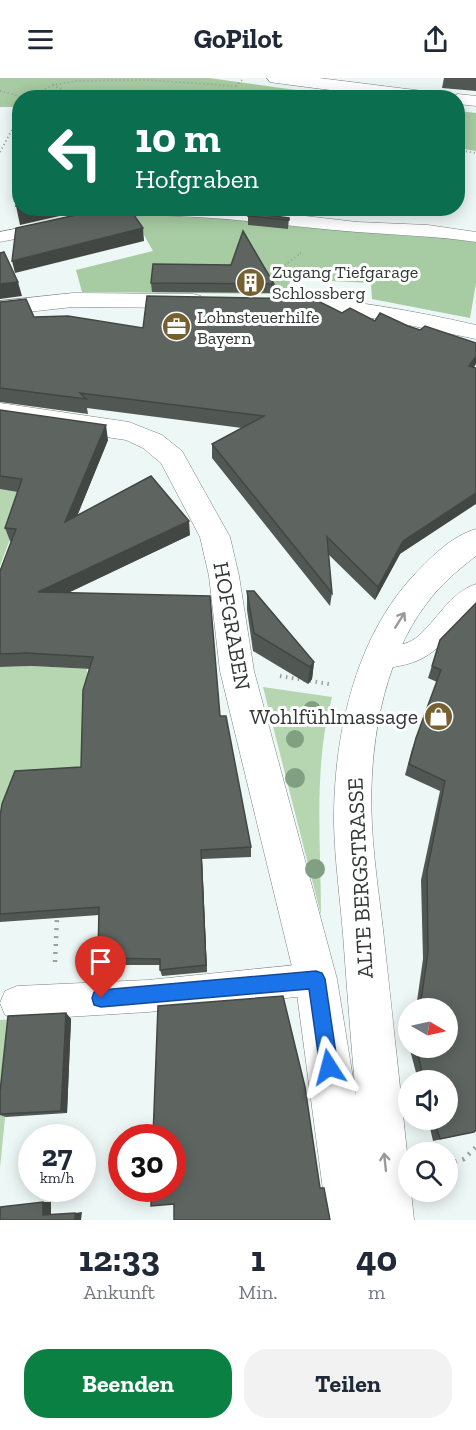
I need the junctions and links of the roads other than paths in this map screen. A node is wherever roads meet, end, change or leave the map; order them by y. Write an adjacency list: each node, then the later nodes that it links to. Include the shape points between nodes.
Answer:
1 (276, 78): 2 (street)
2 (374, 90)
3 (96, 216): 5 (lane)
4 (262, 216): 6 (lane)
5 (0, 237)
6 (476, 237)
7 (216, 302): 9 (street, via 73,300)
8 (252, 302): 10 (street, via 335,305)
9 (0, 308)
10 (476, 332)
11 (0, 412): 15 (street, HOFGRABEN, via 147,437 163,447 182,475 215,537 237,671)
12 (476, 540): 14 (street, ALTE BERGSTRASSE, one-way to 12, via 393,631 422,586)
13 (476, 594): 14 (lane, via 450,615 427,643)
14 (374, 675): 18 (street, ALTE BERGSTRASSE, one-way to 14, via 353,825 352,779 358,731)
15 (316, 979): 16 (lane, via 148,996); 17 (street, HOFGRABEN)
16 (16, 1003)
17 (351, 1220)
18 (390, 1220)

